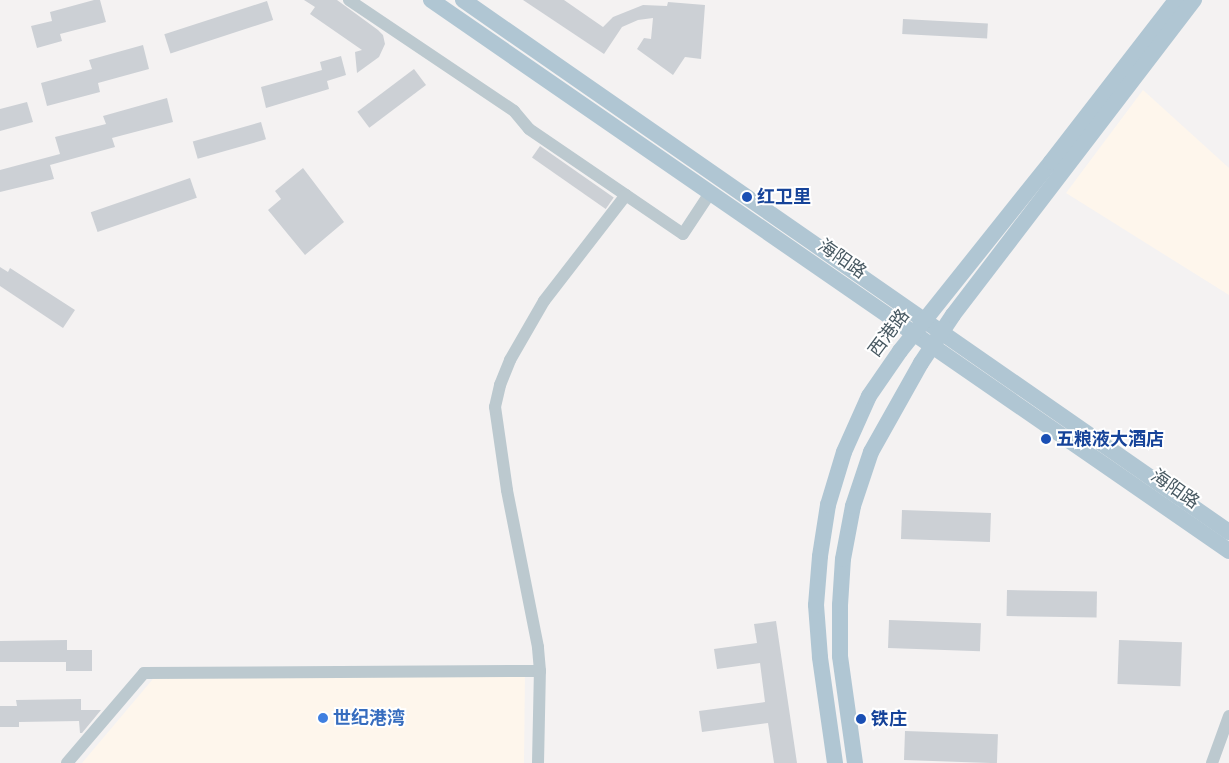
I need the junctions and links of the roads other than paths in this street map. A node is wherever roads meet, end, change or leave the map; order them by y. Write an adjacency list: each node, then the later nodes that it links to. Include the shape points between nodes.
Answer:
1 (349, 0): 7 (street, via 514,111 529,129)
2 (431, 0): 6 (main road, 海阳路)
3 (463, 0): 8 (main road, 海阳路)
4 (1176, 0): 8 (main road, 西港路)
5 (1194, 0): 9 (main road)
6 (710, 193): 7 (street, via 683,234); 8 (main road, 海阳路)
7 (626, 195): 12 (street, via 544,301 510,360 495,407 505,481)
8 (919, 327): 9 (main road, 海阳路); 16 (main road, 西港路, via 869,396 844,452 828,505 816,605)
9 (937, 339): 10 (main road, 海阳路); 11 (main road, 海阳路); 17 (main road, via 871,452 853,506 843,559 840,656)
10 (1229, 532)
11 (1229, 551)
12 (540, 671): 14 (street, via 144,673); 15 (street)
13 (1229, 716): 18 (street)
14 (66, 763)
15 (538, 763)
16 (834, 763)
17 (855, 763)
18 (1212, 763)

